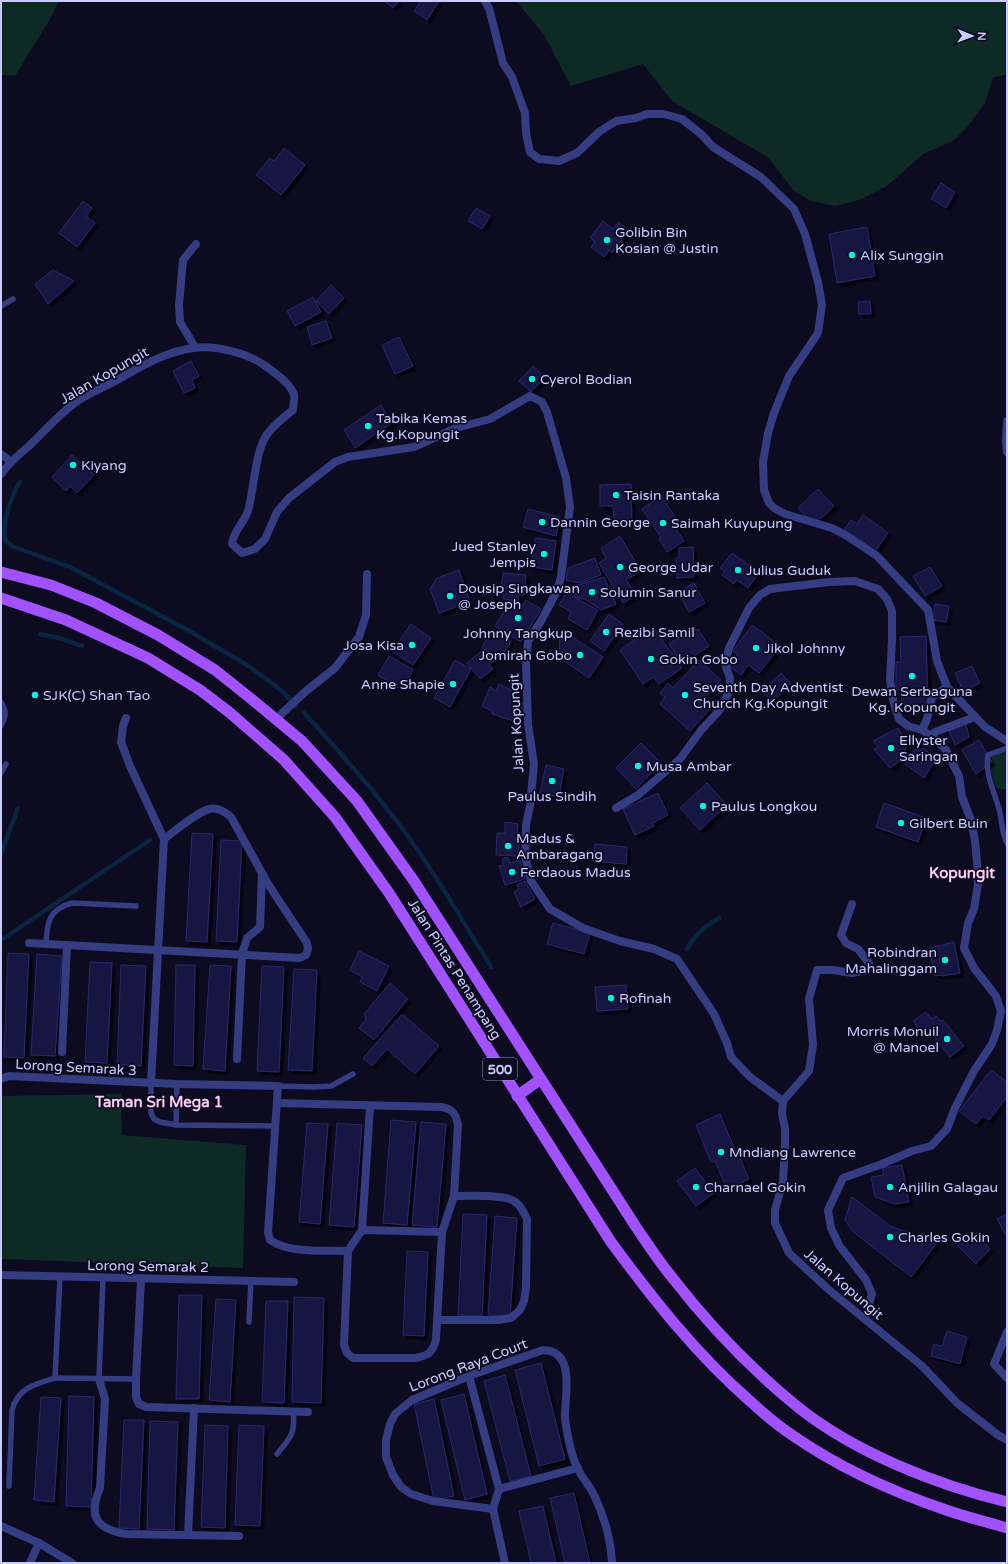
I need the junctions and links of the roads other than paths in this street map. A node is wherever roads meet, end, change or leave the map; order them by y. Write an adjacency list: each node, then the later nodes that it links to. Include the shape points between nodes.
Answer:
1 (485, 1): 14 (street, via 503,63 512,77 525,113 530,152 539,159 559,161 577,153 599,132 616,121 647,114 664,114 682,120 713,147 761,177 794,209 805,234 822,305 818,333 788,376 774,413 763,462 764,490 774,508 785,514 832,528 877,556 928,610 937,661)
2 (196, 244): 5 (street, via 183,260 178,305 180,322)
3 (13, 299): 4 (lane)
4 (1, 306)
5 (195, 347): 9 (street, Jalan Kopungit, via 142,365 77,402); 46 (street, Jalan Kopungit, via 242,353 258,360 285,381 294,394 293,410 267,434 259,454 247,512 233,536 232,544 242,554 256,549 264,539 277,512 289,498 335,462 348,457 414,447 456,428 490,420 530,396 542,402 566,478 570,507 557,591 542,621 528,641 528,724 534,764 526,825 525,856 531,882 550,909 583,928 654,949 677,959 714,1014 731,1058 750,1077)
6 (1007, 421): 7 (street)
7 (1007, 452)
8 (1, 454): 9 (street)
9 (10, 461): 10 (street, Jalan Kopungit)
10 (1, 474)
11 (1, 572): 18 (main road, Jalan Pintas Penampang / 500, via 51,585 96,603 158,634 215,670)
12 (367, 574): 18 (street, via 366,615 359,637 335,668)
13 (1, 598): 45 (main road, Jalan Pintas Penampang / 500, via 66,620 148,658 200,690 284,760 335,817 389,893)
14 (947, 687): 16 (street); 20 (street, via 932,697)
15 (1, 702): 19 (lane, via 6,709 6,718)
16 (975, 717): 21 (street, via 935,732); 22 (street)
17 (126, 718): 27 (street, via 121,742)
18 (276, 719): 41 (main road, Jalan Pintas Penampang / 500, via 302,741 357,801 414,881)
19 (1, 726)
20 (922, 730): 21 (street); 26 (street, via 908,726 899,719 893,700 890,680 892,611 887,599 878,589 855,581 770,589 760,595 749,608 729,648 725,664 730,678 729,692 719,711 680,759 638,795)
21 (934, 737): 61 (street, via 946,750 959,776 962,797 975,841 978,884 964,948 974,968 996,996 1001,1011 992,1044 974,1071 947,1129 931,1146 843,1178 828,1210 831,1228 839,1245 866,1280 872,1294)
22 (1007, 741)
23 (1007, 748): 28 (lane, via 988,756 986,762)
24 (6, 764): 25 (lane)
25 (1, 773)
26 (616, 808)
27 (164, 839): 29 (street, via 201,812 210,808 219,809 232,817); 35 (street)
28 (1007, 843)
29 (262, 873): 36 (street, via 260,926 246,938); 36 (street, via 307,943 308,949 306,955 300,958)
30 (852, 904): 46 (street, via 841,935 846,943 858,949 869,963 868,970 852,973 817,970 809,999 813,1045 809,1071)
31 (136, 906): 33 (lane, via 72,903 63,905 47,924)
32 (28, 943): 33 (street)
33 (46, 944): 34 (street)
34 (68, 945): 35 (street); 37 (street)
35 (159, 949): 36 (street); 42 (street)
36 (242, 954): 38 (street)
37 (62, 1052)
38 (237, 1059)
39 (353, 1074): 44 (lane, via 331,1086)
40 (1, 1079): 42 (street, Lorong Semarak 3, via 9,1076)
41 (541, 1079): 45 (main road); 78 (main road, Jalan Pintas Penampang / 500, via 636,1227 671,1276 714,1327 753,1366 800,1408 841,1436 883,1459 951,1485)
42 (151, 1084): 43 (street, Lorong Semarak 3); 49 (lane, via 150,1113 160,1122)
43 (177, 1084): 44 (street, Lorong Semarak 3); 49 (lane)
44 (278, 1086): 47 (street)
45 (517, 1096): 81 (main road, Jalan Pintas Penampang / 500, via 611,1242 645,1289 698,1352 735,1388 791,1435 867,1478 946,1510)
46 (783, 1101): 61 (street, Jalan Kopungit, via 783,1181 775,1210 775,1223 789,1253 818,1281)
47 (277, 1103): 48 (street); 50 (street)
48 (370, 1106): 51 (street, via 441,1107 453,1111 457,1116 458,1126); 52 (street)
49 (176, 1125): 50 (lane)
50 (275, 1126): 54 (street, via 268,1232 270,1240 286,1248)
51 (454, 1196): 53 (street); 62 (street, via 503,1198 515,1201 523,1210 527,1220 524,1300 520,1310 511,1318)
52 (362, 1230): 53 (street); 54 (street)
53 (442, 1232): 62 (street)
54 (348, 1251): 62 (street, via 344,1346 347,1353 354,1358 362,1359 426,1356 433,1350)
55 (1, 1275): 56 (street, Lorong Semarak 2)
56 (60, 1277): 57 (street, Lorong Semarak 2); 66 (lane)
57 (103, 1278): 58 (street, Lorong Semarak 2); 68 (lane)
58 (141, 1279): 59 (street, Lorong Semarak 2); 69 (street)
59 (251, 1280): 60 (street, Lorong Semarak 2); 63 (lane)
60 (294, 1282)
61 (865, 1318): 73 (street, Jalan Kopungit, via 922,1366 958,1403)
62 (437, 1320)
63 (249, 1322)
64 (1007, 1332): 67 (street, via 994,1364)
65 (469, 1376): 75 (street, Lorong Raya Court, via 543,1350 550,1350 562,1359 568,1383 565,1418 568,1440); 77 (street); 79 (street, Lorong Raya Court, via 430,1391 403,1406 390,1424 386,1440 386,1457 401,1487 411,1494 449,1504)
66 (55, 1378): 68 (lane); 76 (lane, via 19,1393 15,1400 12,1410)
67 (1007, 1378)
68 (99, 1379): 69 (lane); 82 (street, via 105,1400 100,1488 94,1508 97,1519 103,1527 114,1532)
69 (136, 1379): 70 (street, via 138,1404 146,1407)
70 (194, 1408): 71 (street); 82 (street)
71 (293, 1412): 72 (street); 74 (lane, via 293,1433)
72 (308, 1412)
73 (1007, 1440)
74 (277, 1454)
75 (578, 1468): 77 (street); 88 (street, Lorong Raya Court, via 594,1495 611,1545)
76 (9, 1486)
77 (499, 1489): 79 (street)
78 (1007, 1502)
79 (492, 1509): 87 (street)
80 (1, 1526): 84 (street)
81 (1007, 1528)
82 (188, 1535): 83 (street)
83 (239, 1536)
84 (39, 1543): 85 (street); 86 (street)
85 (30, 1563)
86 (72, 1563)
87 (505, 1563)
88 (612, 1563)

